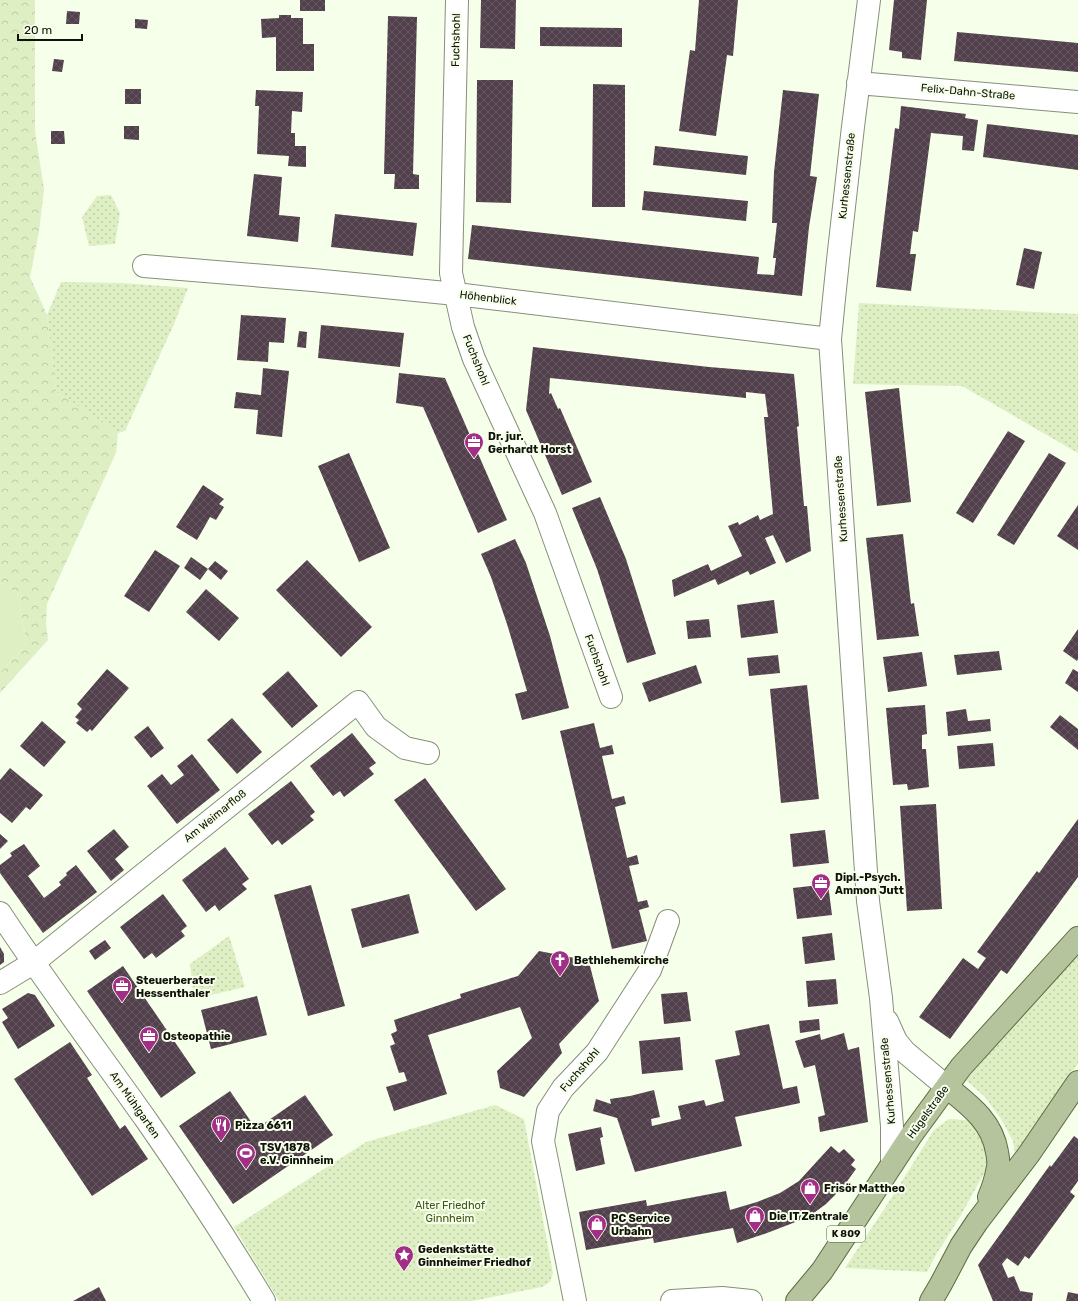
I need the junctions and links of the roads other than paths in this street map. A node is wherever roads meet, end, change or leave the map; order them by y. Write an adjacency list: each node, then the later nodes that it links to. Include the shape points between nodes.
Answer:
1 (457, 0): 6 (street, Fuchshohl, via 451,273)
2 (869, 0): 3 (street, Kurhessenstraße)
3 (858, 83): 4 (street, Felix-Dahn-Straße); 7 (street, Kurhessenstraße)
4 (1078, 102)
5 (144, 266): 6 (street, Höhenblick)
6 (456, 294): 7 (street, Höhenblick); 8 (street, Fuchshohl, via 463,327 474,359 544,513)
7 (830, 339): 15 (street, Kurhessenstraße, via 868,901)
8 (611, 697)
9 (428, 753): 13 (street, Am Weimarfloß, via 405,748 382,732 358,702)
10 (0, 913): 13 (street, Am Mühlgarten)
11 (668, 921): 21 (street, Fuchshohl, via 650,970 598,1052 563,1088 548,1111 543,1141)
12 (1078, 938): 17 (main road, Hügelstraße / K 809, via 961,1067)
13 (33, 963): 14 (street, Am Weimarfloß); 20 (street, Am Mühlgarten, via 148,1122)
14 (0, 982)
15 (881, 998): 17 (street, Kurhessenstraße, via 896,1041 905,1052); 18 (street, Kurhessenstraße, via 892,1126)
16 (1078, 1082): 19 (main road, via 1029,1154)
17 (947, 1087): 18 (main road, Hügelstraße / K 809); 19 (main road, via 989,1126 996,1145 998,1166)
18 (892, 1164): 24 (main road, Hügelstraße / K 809, via 822,1271)
19 (985, 1210): 25 (main road, via 961,1246)
20 (264, 1301)
21 (575, 1301)
22 (672, 1301): 23 (street, via 722,1298)
23 (751, 1301)
24 (797, 1301)
25 (931, 1301)

